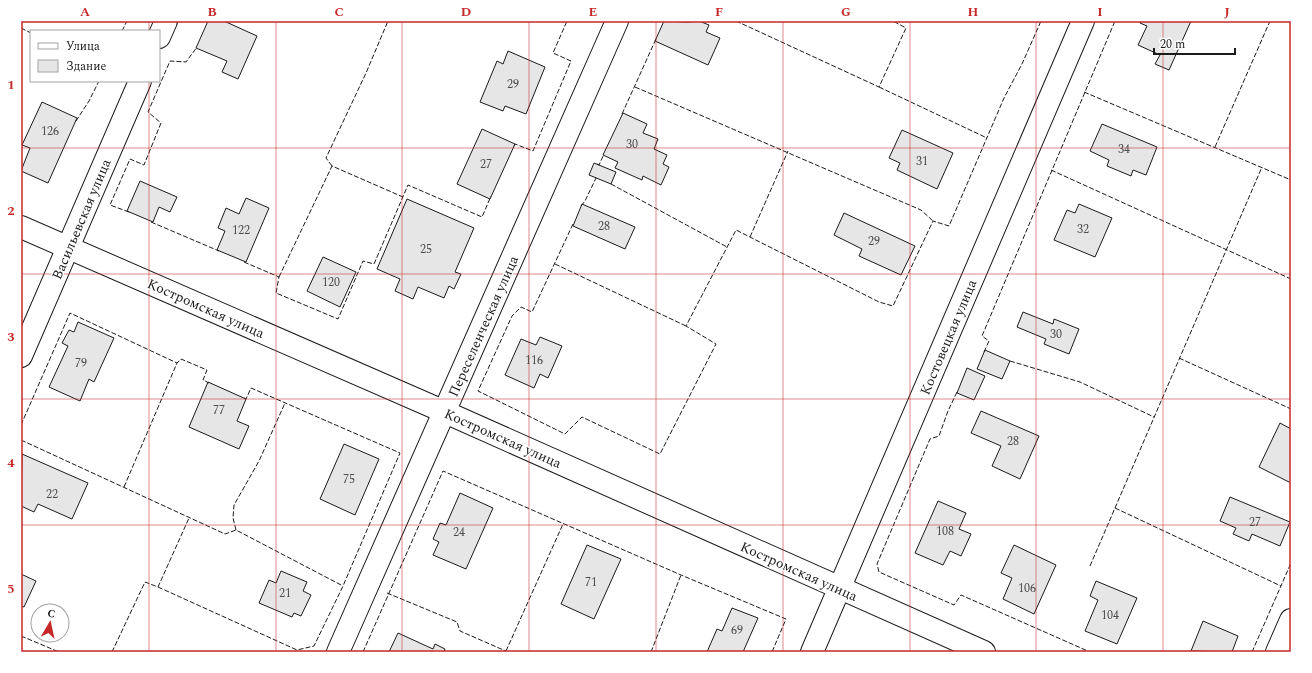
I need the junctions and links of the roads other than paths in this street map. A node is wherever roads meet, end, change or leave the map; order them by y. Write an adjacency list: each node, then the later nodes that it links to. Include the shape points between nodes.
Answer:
1 (166, 21): 4 (street)
2 (617, 21): 9 (street, Переселенческая улица)
3 (1083, 21): 10 (street, Костовецкая улица)
4 (160, 35)
5 (140, 82): 7 (street, Васильевская улица)
6 (21, 227): 7 (street, Костромская улица)
7 (69, 248): 8 (street, Васильевская улица); 9 (street, Костромская улица)
8 (21, 356)
9 (445, 412): 10 (street, Костромская улица); 12 (street, Переселенческая улица)
10 (839, 589): 13 (street, Костовецкая улица); 14 (street, Костромская улица)
11 (1291, 620): 15 (street)
12 (338, 652)
13 (812, 652)
14 (984, 652)
15 (1277, 652)

